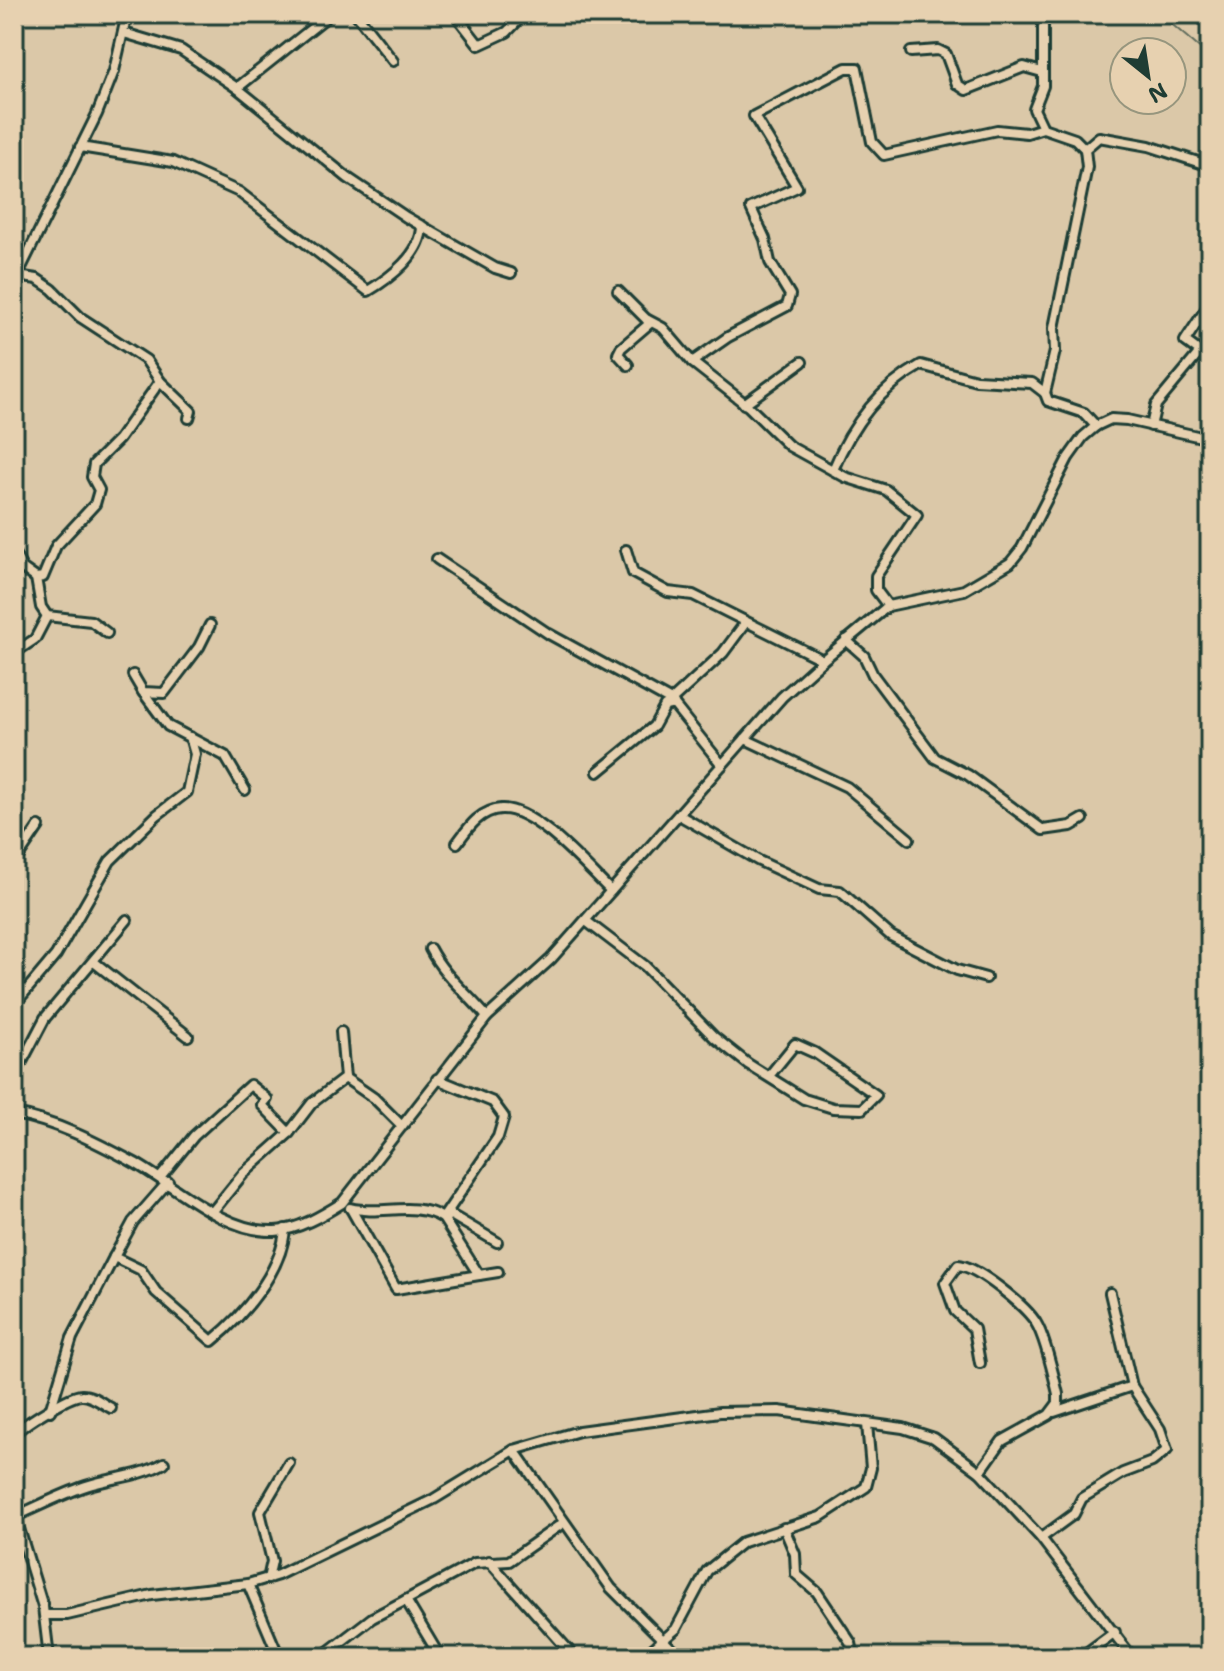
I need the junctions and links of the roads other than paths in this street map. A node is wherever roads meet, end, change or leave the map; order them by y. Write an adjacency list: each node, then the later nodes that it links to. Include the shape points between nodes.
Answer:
1 (330, 14): 11 (street)
2 (356, 14): 9 (street)
3 (455, 14): 4 (street, via 479,45 507,32)
4 (524, 14)
5 (1043, 14): 10 (street)
6 (124, 15): 7 (street)
7 (124, 33): 11 (street, via 181,50); 13 (street, via 112,78)
8 (911, 52): 10 (street, via 946,54 957,84 966,90 1024,67)
9 (393, 61)
10 (1042, 72): 12 (street, via 1034,109)
11 (237, 88): 16 (street, via 348,178)
12 (1043, 128): 14 (street, via 1075,139); 22 (street, via 1027,133 997,130 884,155 872,142 857,68 846,68 754,116 797,187 751,208 770,262 790,295 787,306)
13 (80, 147): 16 (street, via 173,162 239,192 368,291 416,249); 18 (street)
14 (1085, 149): 15 (street, via 1099,137); 26 (street, via 1087,167)
15 (1210, 163)
16 (422, 226): 17 (street)
17 (511, 273)
18 (15, 279): 25 (street, via 37,279 52,289 80,317 146,360)
19 (618, 291): 21 (street)
20 (1210, 303): 30 (street, via 1185,341 1200,352 1156,405)
21 (646, 319): 22 (street, via 663,328); 24 (street, via 649,324 618,354)
22 (692, 362): 27 (street)
23 (802, 362): 27 (street)
24 (628, 365)
25 (160, 381): 28 (street, via 191,411); 36 (street, via 119,439 94,464 92,477 99,490 95,504 56,546 43,577)
26 (1045, 393): 29 (street, via 1048,401 1084,413); 32 (street, via 1032,383 976,380 921,365 899,378 868,409)
27 (744, 404): 32 (street, via 789,446)
28 (189, 418)
29 (1096, 426): 30 (street, via 1111,419); 37 (street, via 1068,458 1010,563 964,590)
30 (1151, 426): 31 (street)
31 (1210, 439)
32 (833, 470): 37 (street, via 886,490 917,515 876,576 876,590)
33 (626, 550): 39 (street, via 633,573)
34 (14, 553): 36 (street)
35 (437, 559): 47 (street, via 549,634)
36 (36, 578): 38 (street)
37 (888, 606): 42 (street)
38 (47, 616): 41 (street, via 91,621); 43 (street, via 35,639)
39 (746, 622): 44 (street); 47 (street, via 723,653)
40 (210, 625): 46 (street, via 164,693)
41 (107, 633)
42 (846, 640): 44 (street); 54 (street, via 864,656 935,758 968,775 1043,830)
43 (14, 653)
44 (823, 660): 49 (street)
45 (133, 675): 46 (street)
46 (143, 692): 48 (street, via 168,726)
47 (672, 702): 50 (street); 51 (street, via 654,726)
48 (190, 737): 52 (street, via 225,756); 65 (street, via 195,754 187,792 110,861 56,955)
49 (745, 739): 50 (street); 56 (street, via 847,787)
50 (722, 765): 53 (street)
51 (598, 772)
52 (245, 790)
53 (679, 815): 59 (street); 64 (street, via 759,861 819,889 840,891 891,936 957,970)
54 (1083, 819)
55 (39, 826): 58 (street)
56 (909, 839)
57 (457, 843): 59 (street, via 480,816 501,809 524,815)
58 (14, 863)
59 (611, 891): 61 (street)
60 (127, 920): 63 (street)
61 (586, 921): 66 (street); 71 (street, via 645,966 714,1037)
62 (430, 949): 66 (street, via 441,972)
63 (94, 962): 68 (street); 70 (street, via 45,1018)
64 (986, 978)
65 (14, 1005)
66 (487, 1017): 74 (street)
67 (341, 1032): 73 (street)
68 (188, 1036)
69 (14, 1042): 70 (street)
70 (23, 1058): 72 (street)
71 (769, 1076): 71 (street, via 795,1044 876,1095 862,1109 833,1108 804,1099)
72 (14, 1077)
73 (345, 1078): 76 (street); 77 (street, via 312,1103)
74 (437, 1079): 76 (street); 82 (street, via 493,1102 504,1117 498,1137)
75 (14, 1114): 78 (street, via 55,1125)
76 (402, 1126): 79 (street)
77 (289, 1133): 78 (street, via 262,1105 267,1099 250,1085 194,1136); 81 (street, via 243,1174)
78 (164, 1180): 81 (street); 85 (street)
79 (342, 1203): 80 (street); 83 (street)
80 (351, 1209): 82 (street, via 424,1210); 87 (street, via 396,1289)
81 (213, 1211): 83 (street, via 251,1227)
82 (443, 1218): 84 (street, via 451,1215); 87 (street)
83 (285, 1229): 85 (street, via 284,1246 257,1296 212,1341 156,1292 141,1270)
84 (497, 1242)
85 (114, 1257): 92 (street, via 72,1338)
86 (498, 1272): 87 (street)
87 (479, 1275)
88 (1110, 1293): 90 (street)
89 (980, 1363): 93 (street, via 974,1329 955,1311 945,1283 958,1265 988,1277 1036,1323 1058,1394)
90 (1132, 1386): 93 (street); 103 (street, via 1167,1450 1082,1498 1074,1514)
91 (111, 1408): 92 (street, via 83,1394)
92 (50, 1411): 95 (street)
93 (1049, 1415): 99 (street, via 1011,1433)
94 (867, 1424): 96 (street, via 779,1411 720,1412 579,1431); 99 (street, via 934,1438); 102 (street, via 871,1468 866,1487 837,1509)
95 (14, 1434)
96 (514, 1450): 101 (street); 105 (street, via 381,1527)
97 (164, 1463): 100 (street, via 145,1475 86,1486)
98 (289, 1463): 105 (street, via 260,1512 272,1561)
99 (980, 1472): 103 (street)
100 (15, 1514): 108 (street)
101 (563, 1523): 104 (street, via 509,1561); 110 (street, via 611,1588)
102 (784, 1528): 110 (street, via 743,1542 707,1571 676,1629); 118 (street, via 795,1554 796,1574 824,1602 851,1643)
103 (1041, 1538): 109 (street)
104 (489, 1561): 107 (street, via 454,1571); 111 (street)
105 (268, 1579): 106 (street)
106 (248, 1584): 108 (street); 113 (street)
107 (406, 1600): 114 (street); 115 (street)
108 (45, 1615): 112 (street)
109 (1115, 1632): 119 (street); 120 (street)
110 (664, 1637): 116 (street); 117 (street)
111 (571, 1653)
112 (49, 1657)
113 (279, 1657)
114 (321, 1657)
115 (440, 1657)
116 (643, 1657)
117 (680, 1657)
118 (854, 1657)
119 (1081, 1657)
120 (1132, 1657)

